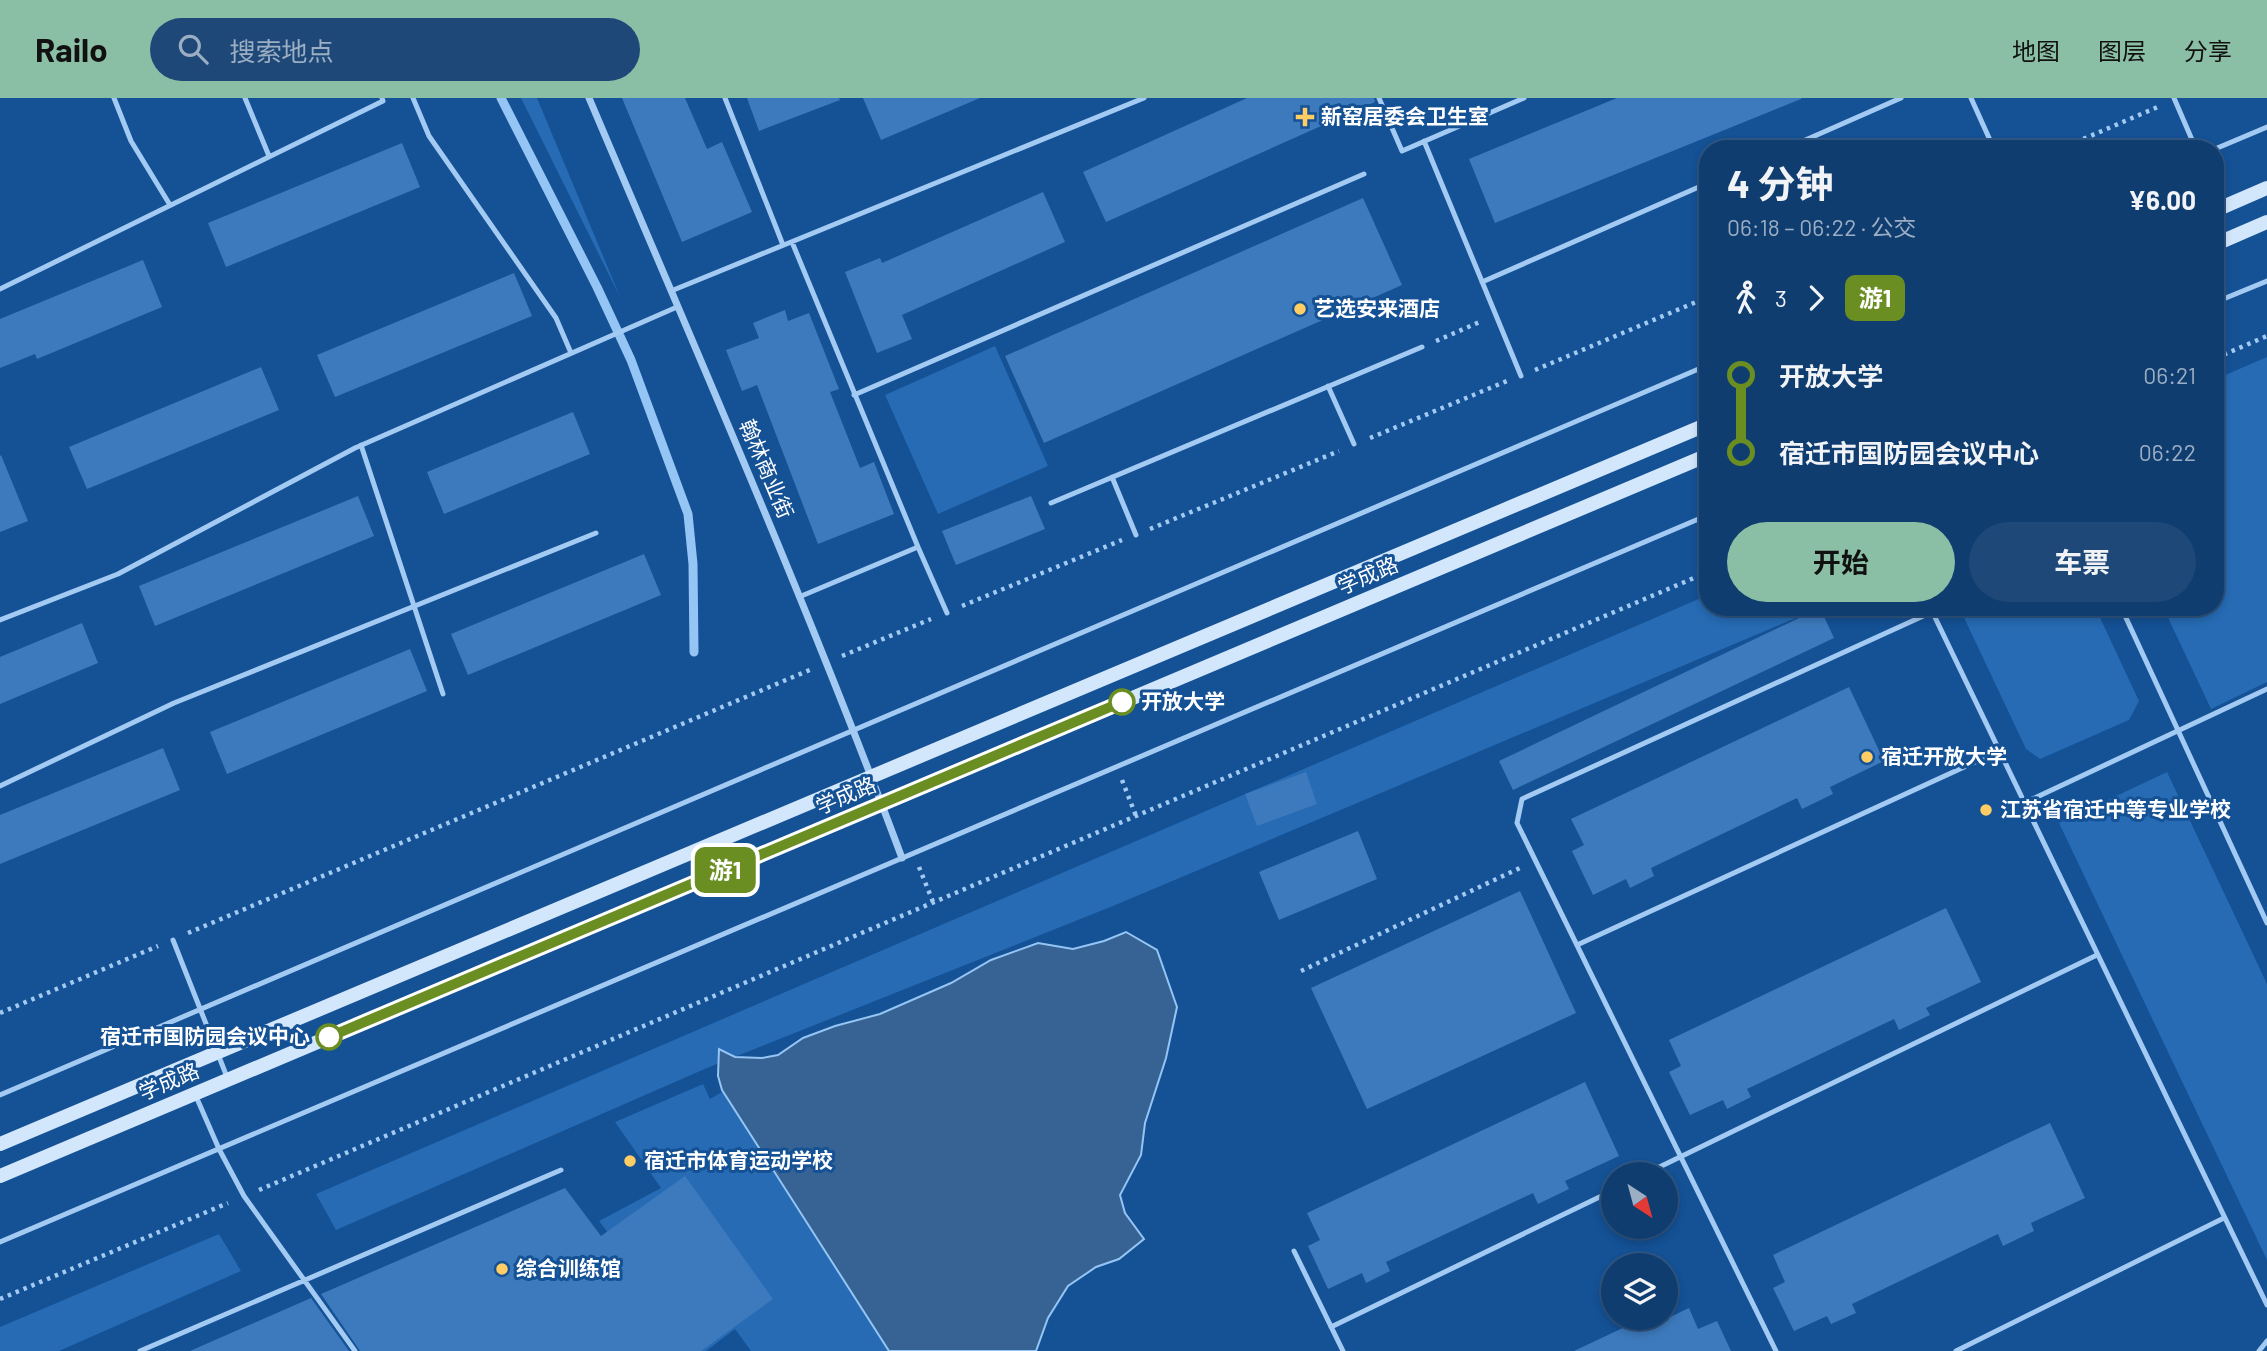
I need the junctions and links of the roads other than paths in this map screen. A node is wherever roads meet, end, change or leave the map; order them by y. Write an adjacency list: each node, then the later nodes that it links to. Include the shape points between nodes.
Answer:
1 (114, 98): 25 (lane, via 131,141)
2 (244, 98): 21 (lane)
3 (390, 98): 13 (lane)
4 (413, 98): 38 (lane, via 429,136 556,318)
5 (589, 98): 34 (street, 翰林商业街)
6 (725, 98): 30 (lane)
7 (1144, 98): 14 (lane)
8 (1378, 98): 19 (lane, via 1402,151)
9 (1524, 98): 19 (lane)
10 (1901, 98): 16 (lane)
11 (1971, 98): 17 (lane)
12 (2174, 99): 18 (lane)
13 (382, 100): 21 (lane)
14 (1133, 100): 29 (lane)
15 (2267, 127): 20 (lane)
16 (1805, 140)
17 (1990, 140)
18 (2192, 140)
19 (1424, 141): 32 (lane)
20 (2224, 145)
21 (270, 156): 25 (lane)
22 (1364, 174): 42 (lane)
23 (1699, 187): 32 (lane)
24 (2267, 188): 26 (main road)
25 (170, 205): 33 (lane)
26 (2224, 207)
27 (2267, 222): 28 (main road)
28 (2224, 241)
29 (792, 242): 30 (lane); 42 (lane)
30 (783, 245): 34 (lane)
31 (2267, 281): 35 (lane)
32 (1482, 282): 40 (lane)
33 (0, 289)
34 (671, 291): 36 (street, 翰林商业街)
35 (2224, 299)
36 (677, 307): 38 (lane); 53 (street, 翰林商业街)
37 (1422, 347): 41 (lane)
38 (571, 353): 45 (lane)
39 (1699, 369): 62 (lane)
40 (1521, 376)
41 (1328, 386): 44 (lane); 47 (lane)
42 (854, 395): 52 (lane)
43 (1699, 428): 65 (main road, 学成路)
44 (1354, 444)
45 (361, 445): 54 (lane); 59 (lane, via 118,574)
46 (1699, 459): 68 (main road, 学成路)
47 (1111, 477): 48 (lane); 51 (lane)
48 (1051, 503)
49 (1699, 519): 69 (lane)
50 (596, 533): 54 (lane)
51 (1136, 535)
52 (918, 547): 53 (lane); 55 (lane)
53 (799, 597): 62 (street, 翰林商业街)
54 (415, 606): 61 (lane); 66 (lane, via 174,703)
55 (947, 613)
56 (1916, 616): 72 (lane, via 1522,799 1517,823)
57 (1934, 616): 64 (lane)
58 (2125, 616): 63 (lane)
59 (0, 620)
60 (2267, 689): 63 (lane)
61 (443, 694)
62 (853, 730): 65 (street, 翰林商业街); 74 (lane)
63 (2179, 732): 67 (lane); 70 (lane)
64 (1999, 751): 67 (lane); 72 (lane)
65 (872, 776): 68 (street, 翰林商业街); 75 (main road, 学成路)
66 (0, 786)
67 (2024, 803): 73 (lane)
68 (882, 804): 69 (street, 翰林商业街); 76 (main road, 学成路)
69 (902, 858): 80 (lane)
70 (2267, 923)
71 (173, 940): 74 (lane)
72 (1577, 945): 81 (lane)
73 (2097, 955): 81 (lane); 86 (lane)
74 (201, 1009): 75 (lane); 78 (lane)
75 (217, 1053): 76 (lane); 79 (main road, 学成路)
76 (228, 1080): 77 (main road, 学成路)
77 (195, 1094): 80 (lane); 84 (main road, 学成路)
78 (0, 1095)
79 (0, 1144)
80 (219, 1149): 87 (lane); 89 (lane, via 244,1196)
81 (1681, 1157): 82 (lane); 96 (lane)
82 (1670, 1162)
83 (561, 1170): 89 (lane)
84 (0, 1177)
85 (1601, 1195): 91 (lane)
86 (2224, 1218): 90 (lane); 97 (lane)
87 (0, 1242)
88 (1294, 1251): 91 (lane)
89 (304, 1280): 93 (lane); 94 (lane)
90 (2267, 1305)
91 (1331, 1327): 95 (lane)
92 (2267, 1342): 98 (lane)
93 (140, 1351)
94 (355, 1351)
95 (1343, 1351)
96 (1776, 1351)
97 (1956, 1351)
98 (2259, 1351)

